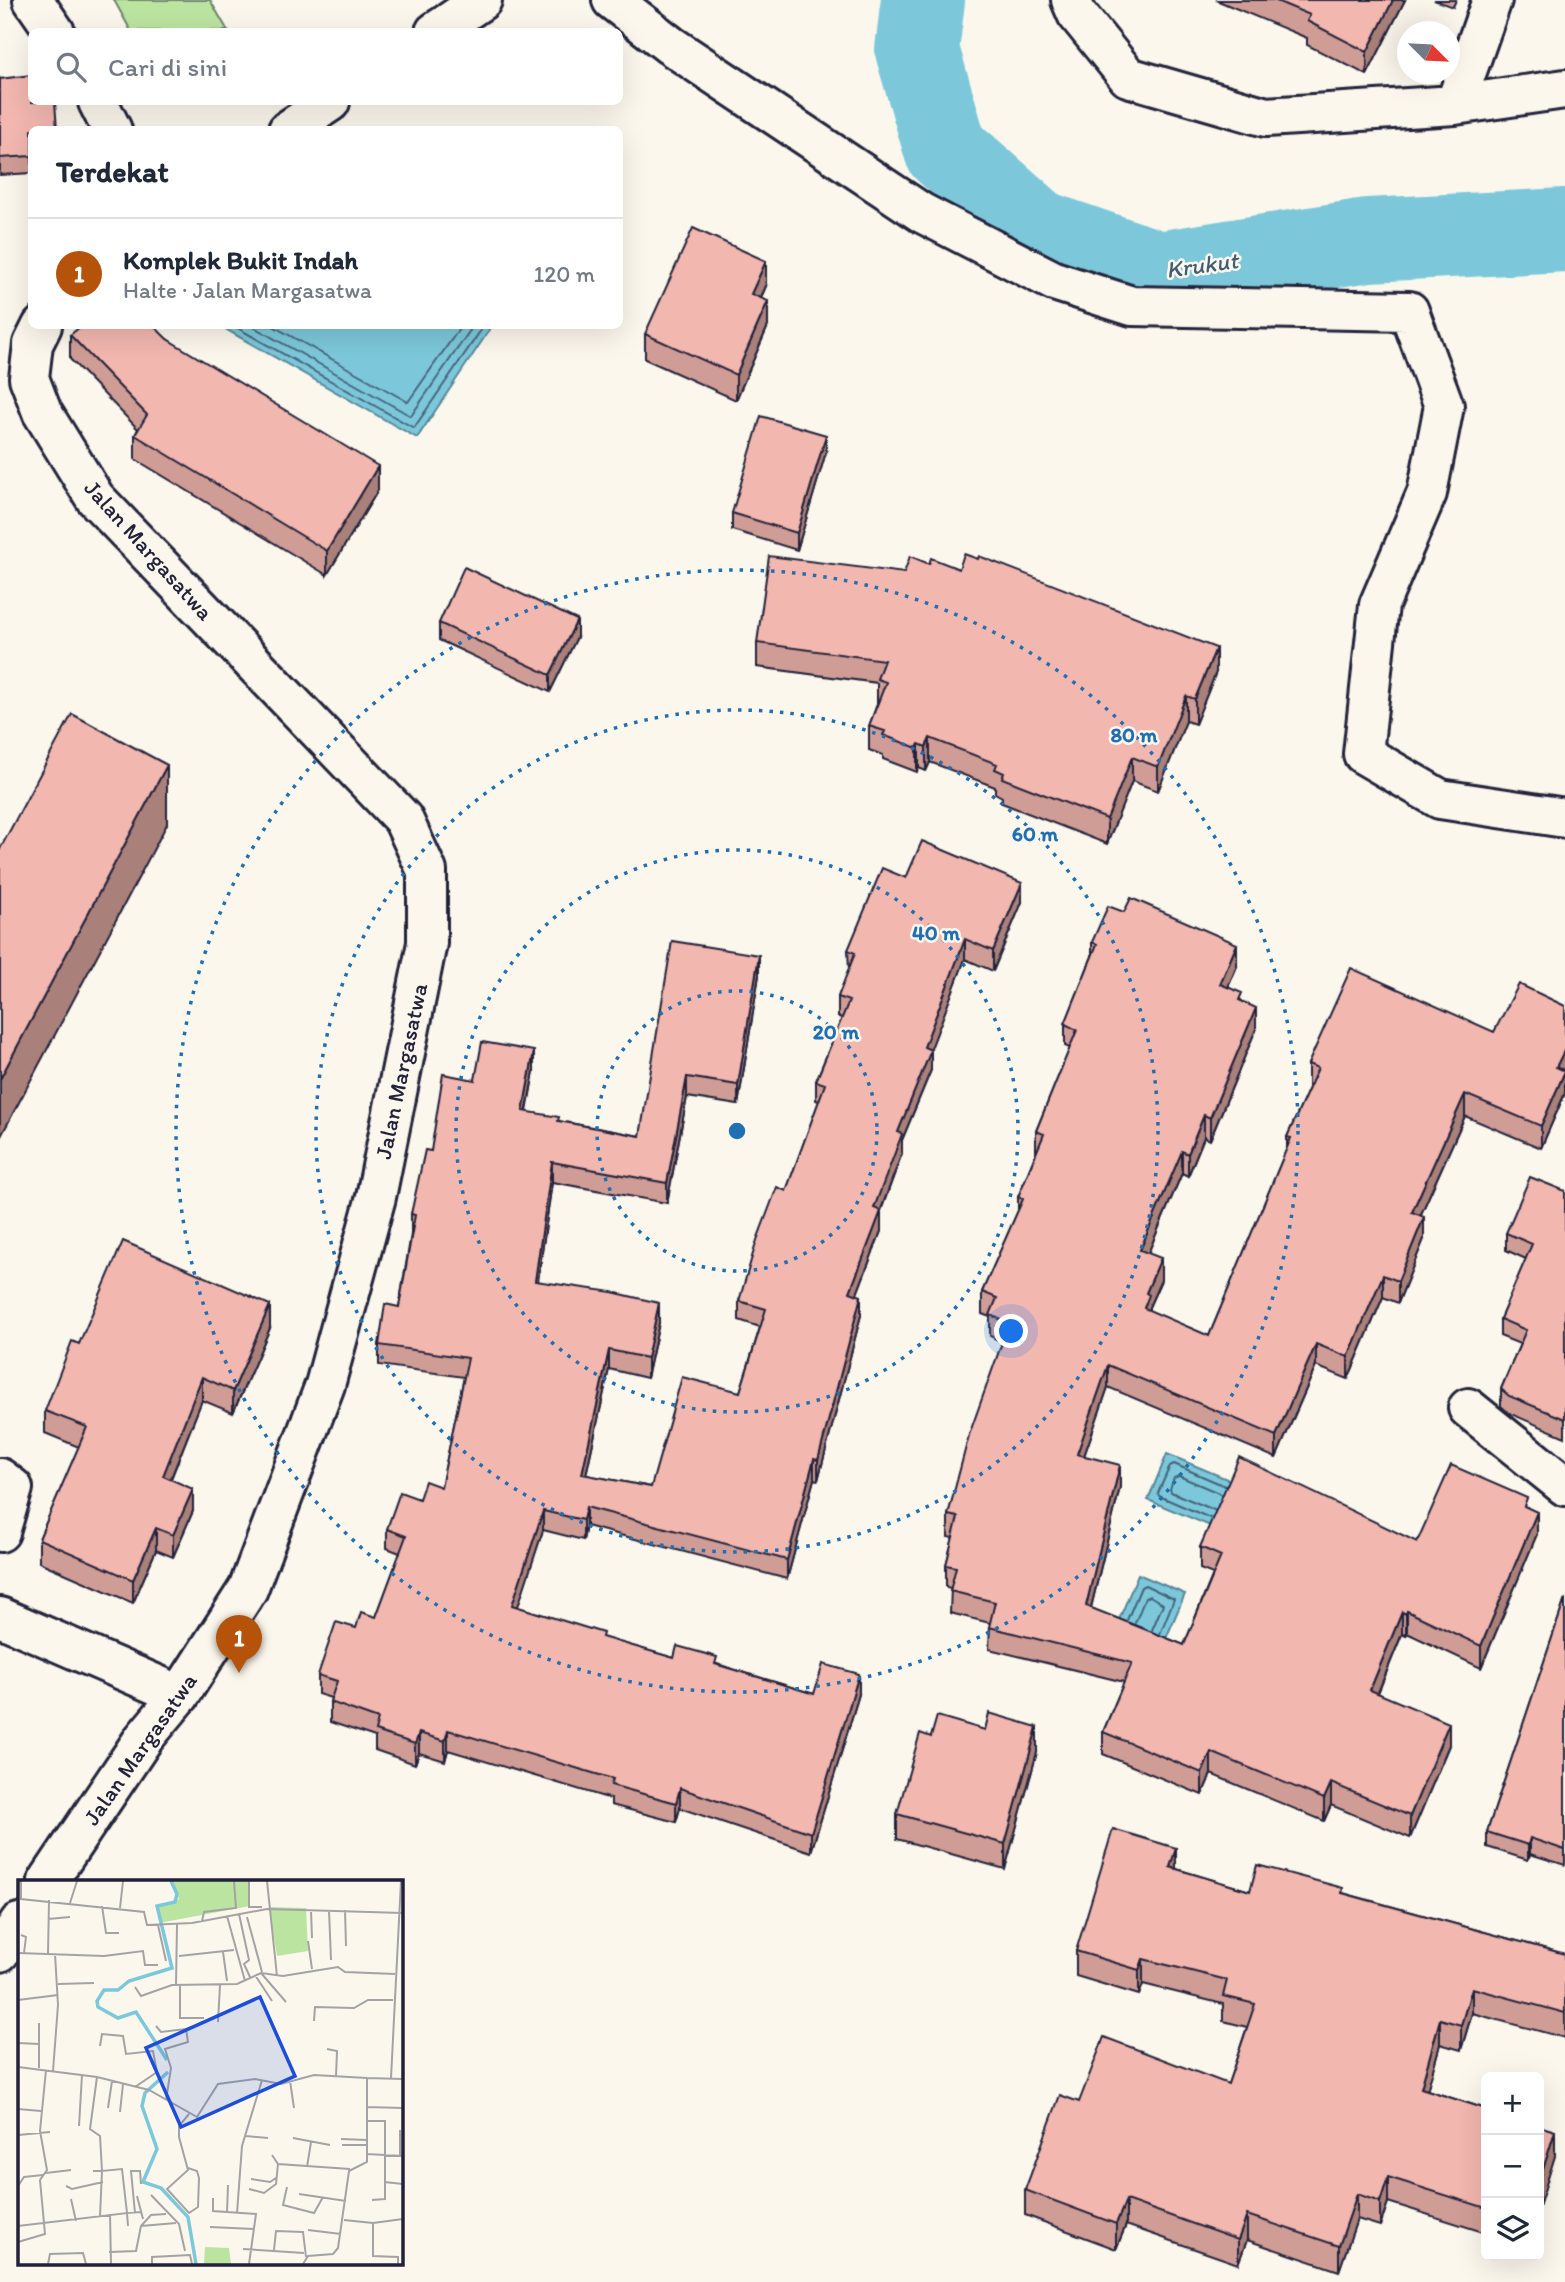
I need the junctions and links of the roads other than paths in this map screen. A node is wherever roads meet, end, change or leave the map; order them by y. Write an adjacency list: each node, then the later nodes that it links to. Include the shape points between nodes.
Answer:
1 (33, 0): 6 (street)
2 (482, 0): 7 (street)
3 (612, 0): 15 (street, via 670,45 922,213 1054,281 1132,306 1409,311 1444,406 1427,493 1379,605 1363,754 1440,799)
4 (1071, 0): 11 (street, via 1077,14 1128,77 1266,117)
5 (1492, 0): 11 (street)
6 (52, 28)
7 (441, 28)
8 (1565, 89): 11 (street)
9 (100, 105): 12 (street)
10 (326, 105): 13 (street)
11 (1455, 105)
12 (110, 126)
13 (294, 126)
14 (40, 329): 21 (street, Jalan Margasatwa, via 33,344 30,378 43,412 95,498 403,820 427,871 425,957 376,1197 325,1385 248,1590)
15 (1565, 818)
16 (1468, 1408): 18 (street)
17 (0, 1478): 19 (street, via 13,1488)
18 (1565, 1486)
19 (0, 1532)
20 (0, 1617): 21 (street)
21 (180, 1695): 22 (street, Jalan Margasatwa, via 144,1738)
22 (49, 1880)
23 (18, 1925): 24 (street)
24 (0, 1952)

